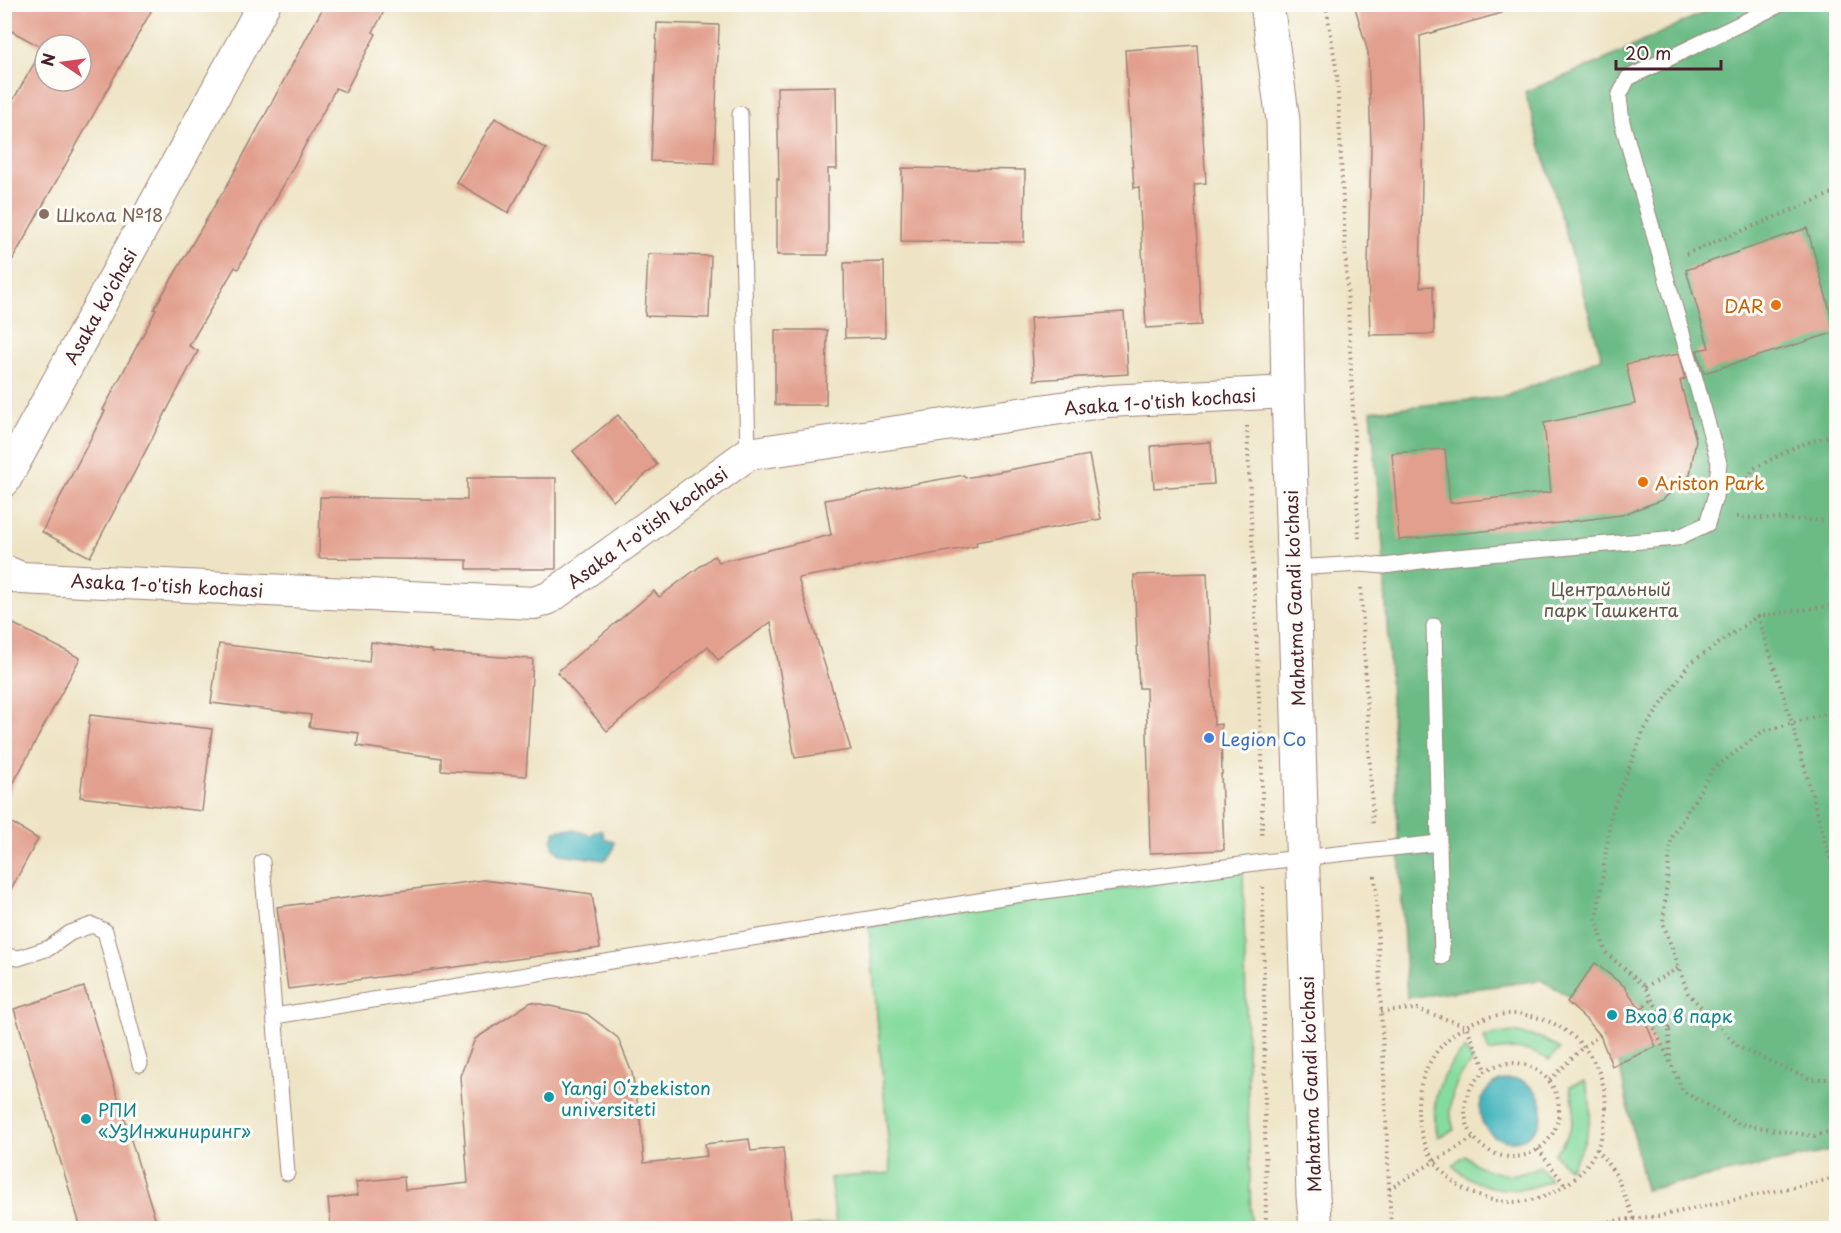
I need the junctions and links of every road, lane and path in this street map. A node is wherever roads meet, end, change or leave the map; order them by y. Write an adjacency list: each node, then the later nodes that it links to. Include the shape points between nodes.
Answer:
1 (264, 4): 12 (street, Asaka ko'chasi)
2 (1267, 4): 8 (street, Mahatma Gandi ko'chasi, via 1283,121)
3 (1326, 4): 17 (path, via 1337,75)
4 (1781, 4): 16 (lane, via 1628,78 1619,96 1622,122 1719,463)
5 (740, 114): 11 (lane)
6 (1836, 192): 7 (path)
7 (1676, 258)
8 (1288, 392): 9 (street, Asaka 1-o'tish kochasi); 18 (street, Mahatma Gandi ko'chasi)
9 (1245, 395): 11 (street, Asaka 1-o'tish kochasi, via 1108,401); 29 (path, via 1262,746)
10 (1836, 434): 14 (path, via 1797,446 1753,469)
11 (748, 454): 19 (street, Asaka 1-o'tish kochasi, via 549,598 534,603 21,578)
12 (4, 481)
13 (1836, 496): 15 (path)
14 (1730, 516): 15 (path); 16 (path)
15 (1836, 523)
16 (1707, 524): 17 (lane, via 1677,538 1384,566)
17 (1360, 564): 18 (lane); 26 (path)
18 (1294, 568): 27 (street, Mahatma Gandi ko'chasi)
19 (4, 571)
20 (1836, 605): 21 (path)
21 (1758, 616): 24 (path); 34 (path, via 1689,664 1644,730 1611,813 1597,918 1605,952)
22 (1434, 626): 25 (lane)
23 (1836, 712): 24 (path)
24 (1792, 723): 30 (path); 33 (path, via 1762,732 1713,769 1671,839 1663,923)
25 (1439, 843): 26 (lane); 32 (lane)
26 (1374, 849): 27 (lane); 37 (path)
27 (1303, 857): 29 (lane); 59 (street, Mahatma Gandi ko'chasi)
28 (262, 862): 38 (lane)
29 (1263, 862): 38 (lane, via 1004,897); 58 (path)
30 (1836, 880)
31 (4, 956): 44 (lane, via 19,958 49,948 70,933 92,925 105,931)
32 (1442, 957)
33 (1680, 967): 34 (path); 36 (path, via 1688,993)
34 (1645, 987): 35 (path)
35 (1653, 999): 40 (path); 43 (path, via 1641,1008)
36 (1703, 1009): 40 (path); 46 (path, via 1738,1047 1810,1079)
37 (1381, 1011): 39 (path, via 1417,1009); 56 (path)
38 (275, 1016): 53 (lane)
39 (1466, 1026): 42 (path, via 1491,1017 1526,1014 1544,1018 1565,1030); 45 (path); 52 (path, via 1442,1043 1423,1086 1422,1134)
40 (1669, 1029): 43 (path)
41 (1604, 1032): 42 (path)
42 (1583, 1047): 47 (path); 51 (path, via 1598,1070 1606,1095)
43 (1670, 1062): 48 (path, via 1683,1091 1739,1124 1814,1136)
44 (140, 1064)
45 (1486, 1070): 47 (path, via 1515,1063 1530,1066); 49 (path, via 1467,1094 1464,1109)
46 (1836, 1079)
47 (1550, 1080): 50 (path, via 1559,1102 1559,1118 1554,1134)
48 (1836, 1130)
49 (1473, 1138): 50 (path, via 1499,1156 1514,1158); 52 (path)
50 (1538, 1149): 55 (path)
51 (1597, 1149): 55 (path, via 1584,1172); 57 (path, via 1616,1174)
52 (1432, 1163): 55 (path, via 1466,1193 1496,1202 1534,1198); 56 (path)
53 (286, 1173)
54 (1836, 1178): 57 (path)
55 (1565, 1185)
56 (1389, 1189): 60 (path)
57 (1634, 1219): 61 (path)
58 (1266, 1228)
59 (1316, 1228)
60 (1391, 1228)
61 (1550, 1228)

